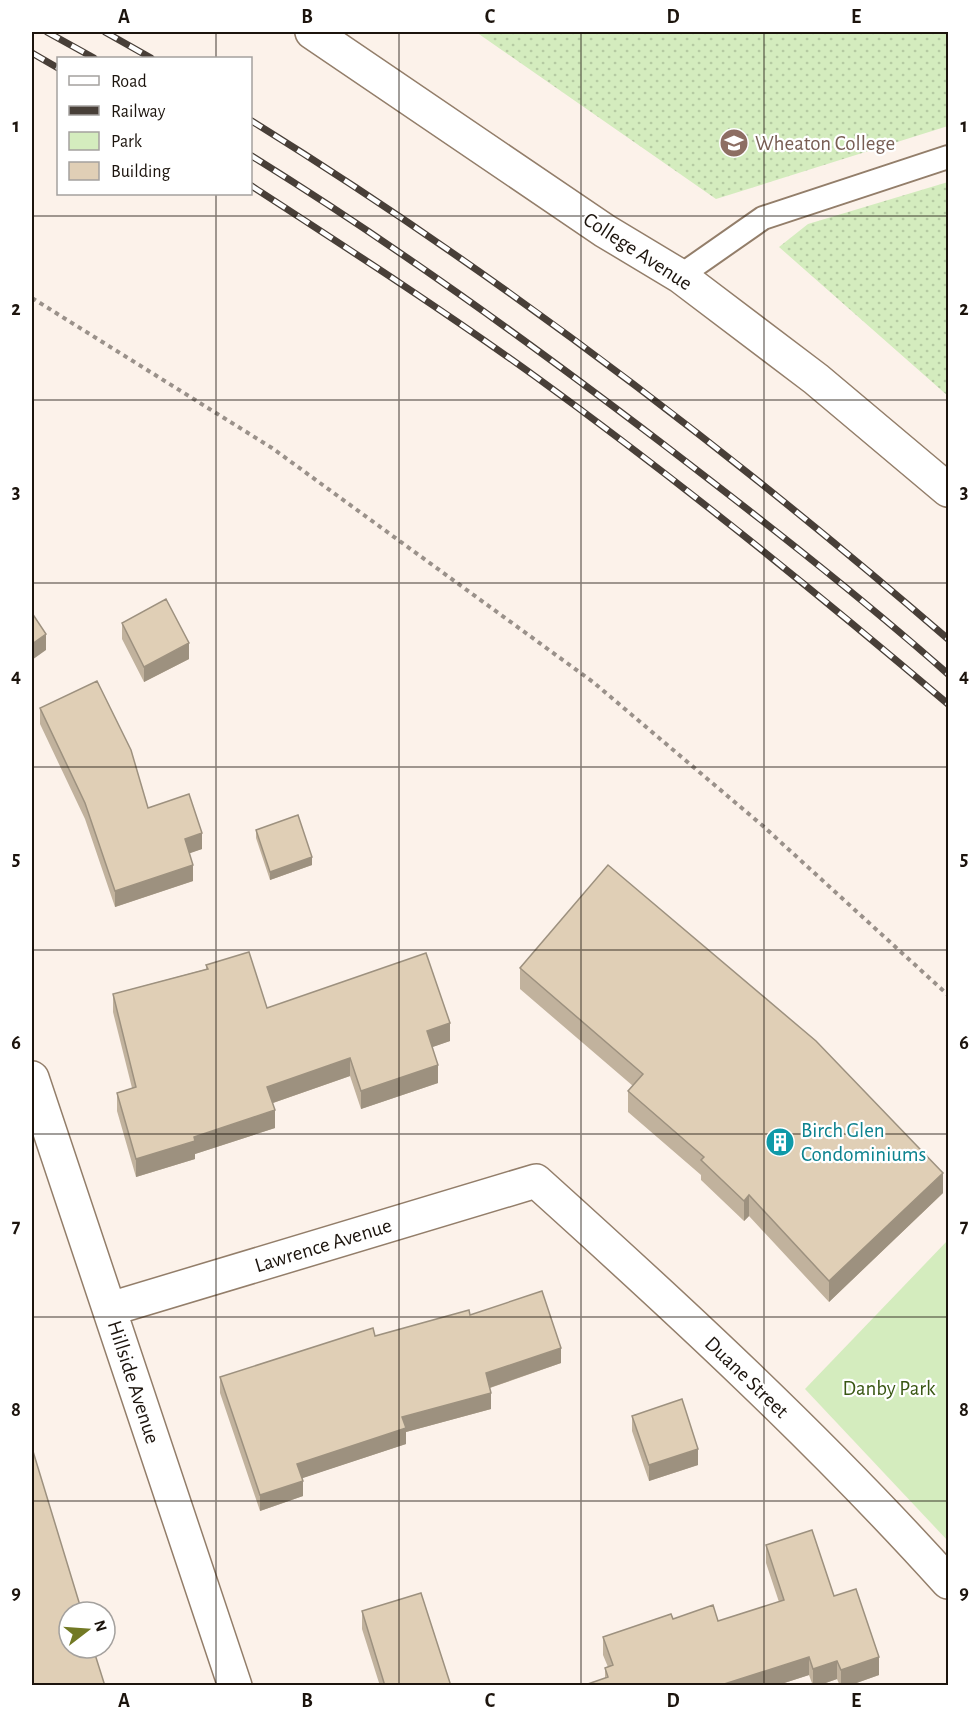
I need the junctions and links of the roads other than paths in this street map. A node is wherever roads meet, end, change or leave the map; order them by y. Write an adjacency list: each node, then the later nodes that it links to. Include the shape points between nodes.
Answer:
1 (312, 32): 3 (street, College Avenue, via 605,231)
2 (948, 157): 3 (lane, via 763,218)
3 (680, 276): 4 (street, College Avenue, via 816,379)
4 (948, 490)
5 (32, 1078): 7 (street, Hillside Avenue)
6 (536, 1181): 7 (street, Lawrence Avenue); 8 (street, Duane Street, via 706,1336)
7 (110, 1309): 9 (street, Hillside Avenue)
8 (948, 1582)
9 (235, 1686)

